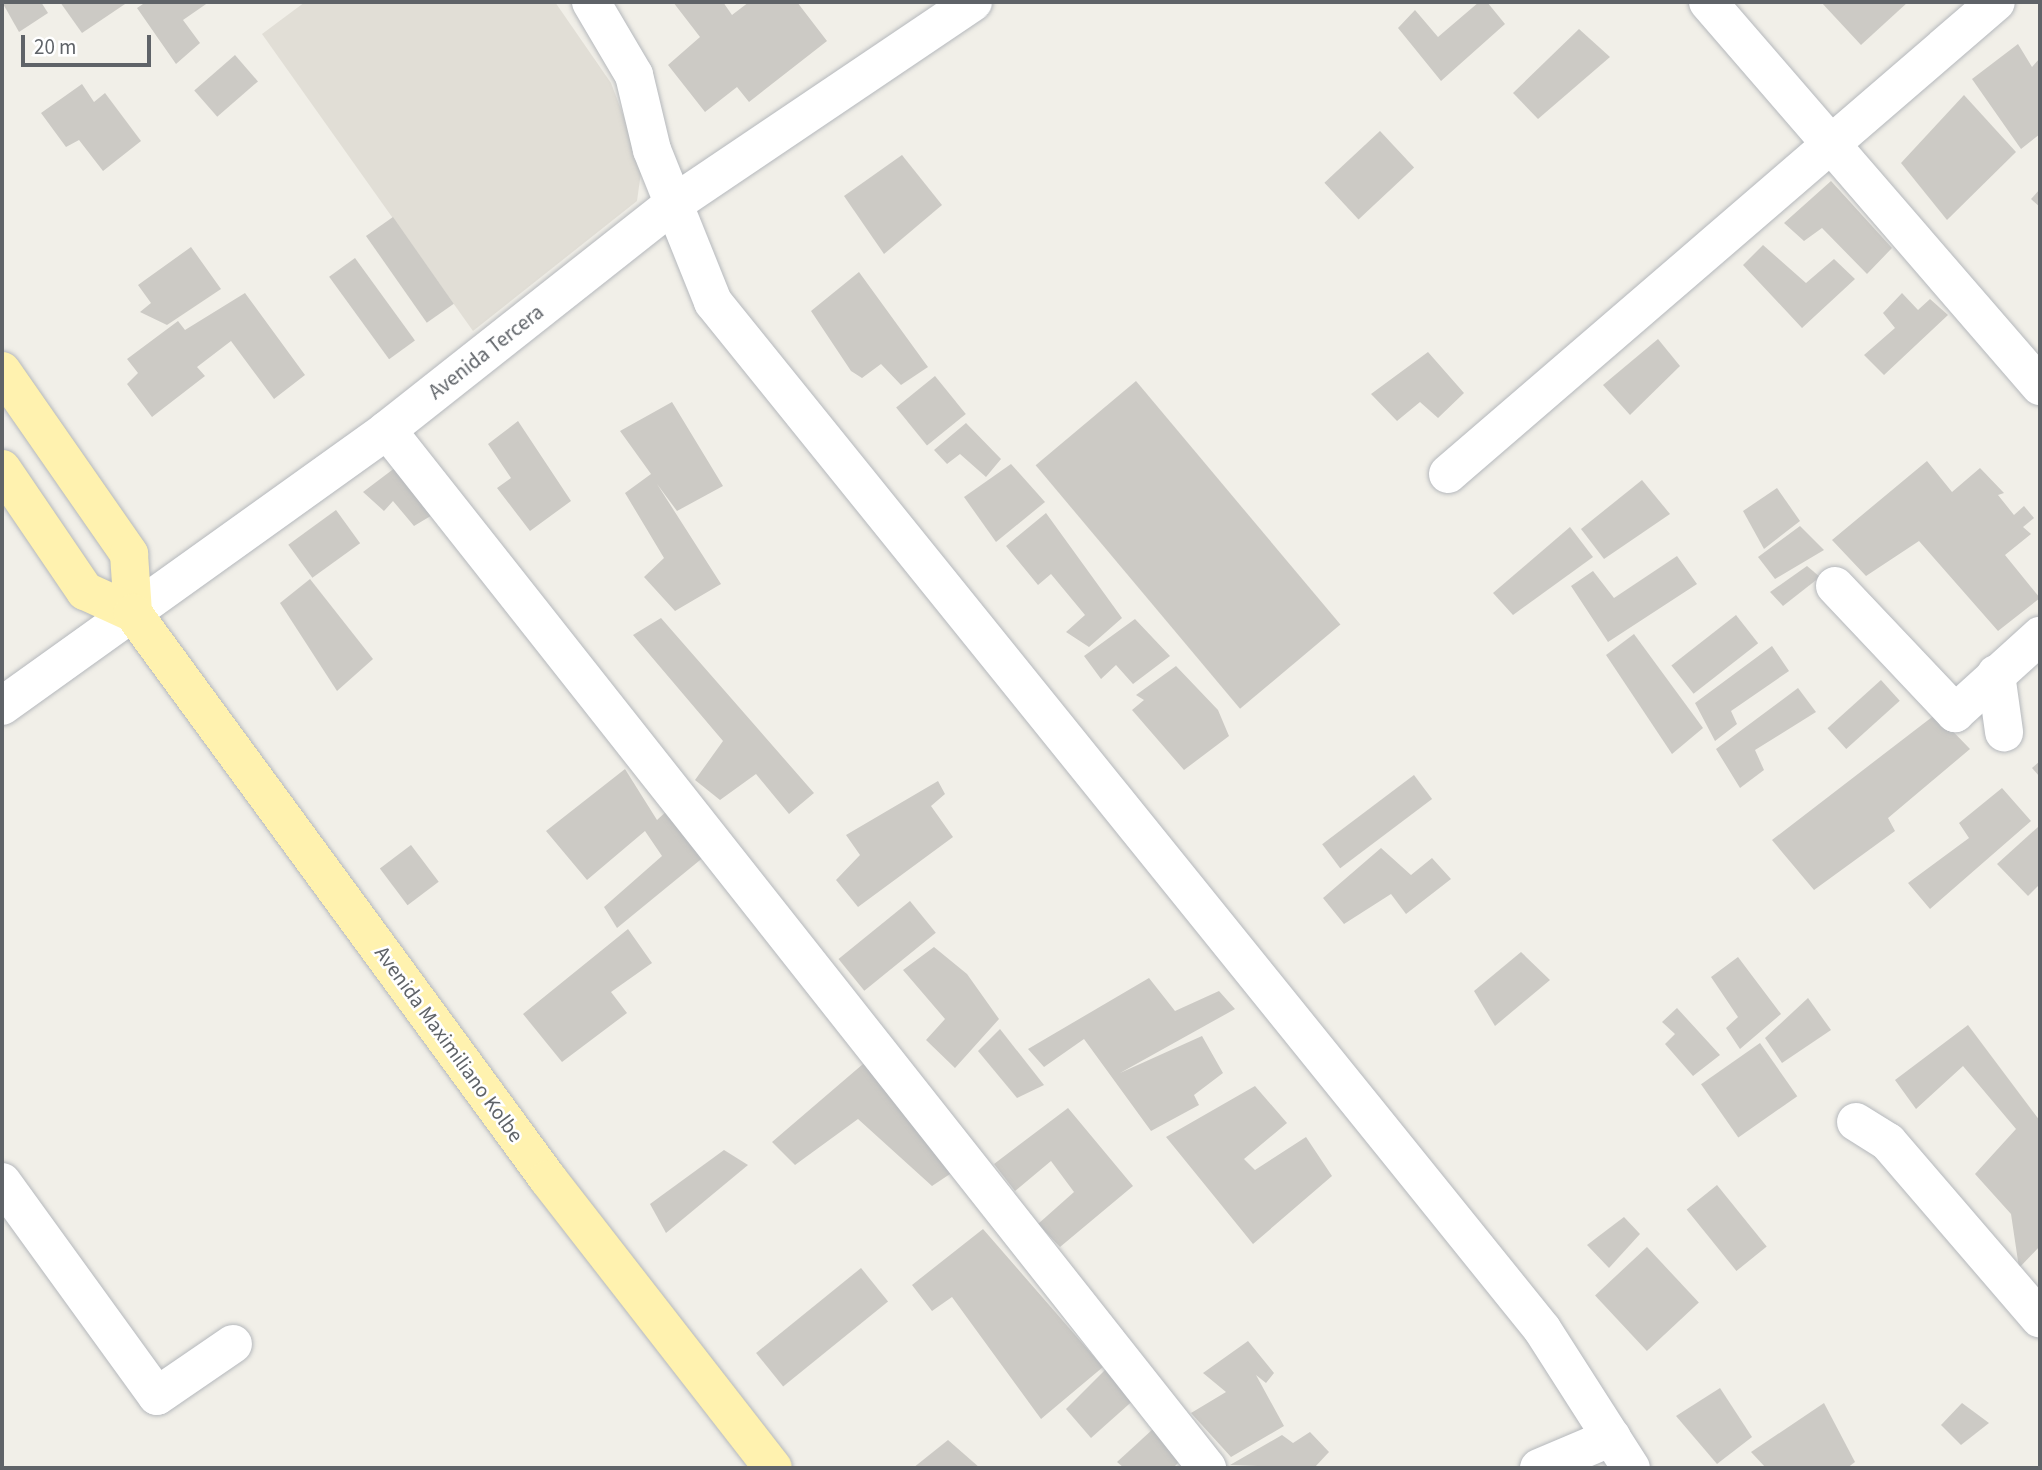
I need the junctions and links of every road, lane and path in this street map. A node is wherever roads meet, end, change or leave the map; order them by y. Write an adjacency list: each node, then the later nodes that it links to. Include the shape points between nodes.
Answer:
1 (591, 2): 6 (street, via 634,75)
2 (973, 2): 6 (street, Avenida Tercera)
3 (1708, 2): 5 (street)
4 (1996, 2): 5 (street)
5 (1833, 142): 8 (street); 11 (street)
6 (672, 205): 9 (street, Avenida Tercera); 22 (street, via 713,302 1542,1329)
7 (2, 371): 13 (main road, via 129,554)
8 (2040, 386)
9 (387, 430): 13 (street, Avenida Tercera); 24 (street)
10 (2, 469): 13 (main road, Avenida Maximiliano Kolbe, via 85,591)
11 (1448, 474)
12 (1835, 586): 15 (street, via 1955,713)
13 (132, 613): 16 (street, Avenida Tercera); 23 (main road, Avenida Maximiliano Kolbe, via 548,1180)
14 (2040, 636): 15 (street)
15 (1996, 674): 17 (street)
16 (2, 706)
17 (2004, 732)
18 (1856, 1122): 20 (street, via 1888,1142)
19 (2, 1182): 21 (street, via 157,1396)
20 (2039, 1320)
21 (233, 1344)
22 (1621, 1453): 25 (street)
23 (773, 1468)
24 (1207, 1468)
25 (1539, 1468)

